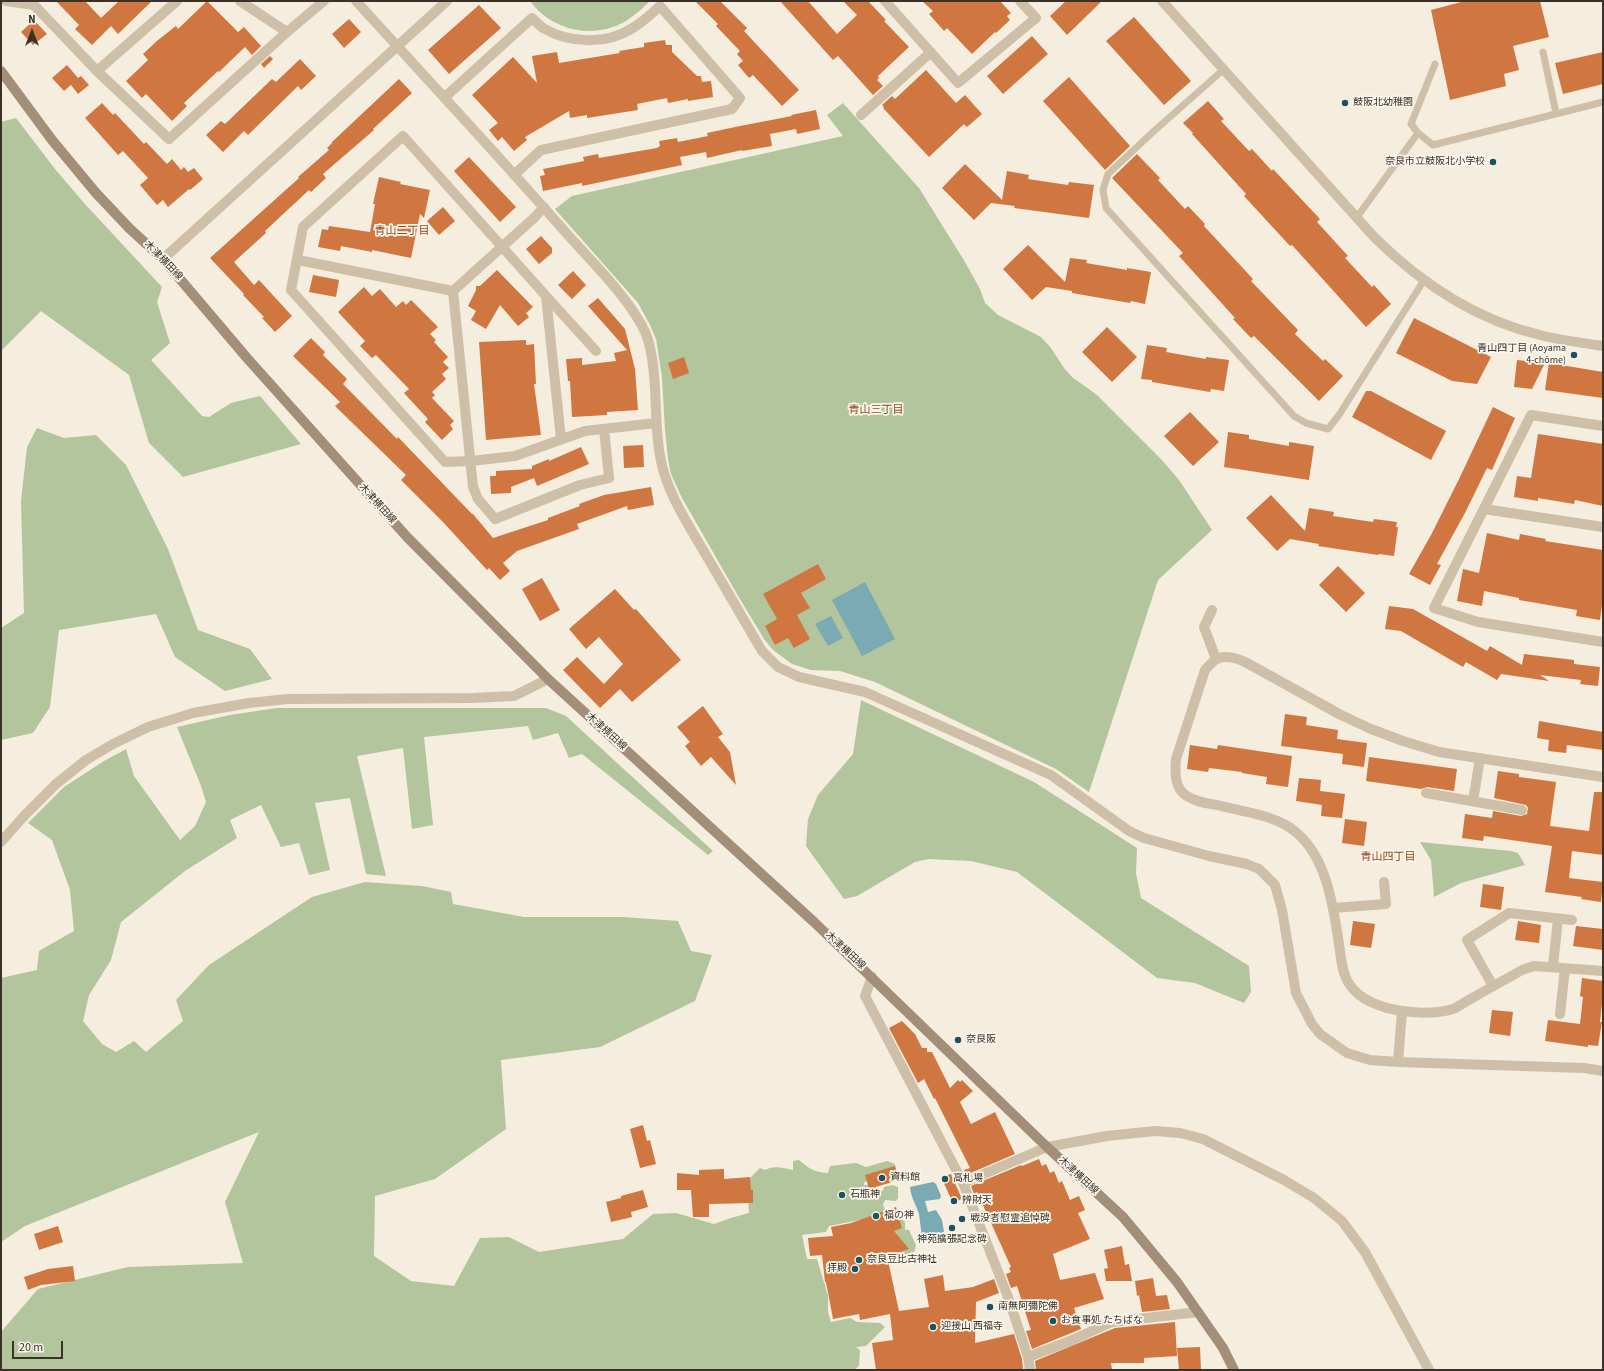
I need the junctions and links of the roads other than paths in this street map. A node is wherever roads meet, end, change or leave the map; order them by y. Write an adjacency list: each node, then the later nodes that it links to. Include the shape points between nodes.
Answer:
1 (6, 1): 17 (street, via 34,5)
2 (177, 1): 17 (street)
3 (240, 1): 10 (street)
4 (324, 1): 10 (street)
5 (356, 1): 11 (street)
6 (447, 1): 11 (street)
7 (885, 1): 12 (street)
8 (1020, 1): 12 (street, via 1036,18 958,83)
9 (1162, 1): 15 (street)
10 (287, 32): 17 (street, via 169,139)
11 (396, 46): 18 (street); 27 (street)
12 (931, 52): 21 (street)
13 (1543, 52): 20 (lane)
14 (1435, 64): 22 (lane, via 1411,124)
15 (1222, 70): 25 (street); 29 (lane, via 1108,174 1103,190 1106,208 1294,416 1306,423 1328,429)
16 (1, 71): 27 (main road, 木津横田線, via 52,140 96,193)
17 (97, 71)
18 (445, 97): 23 (street); 23 (street, via 532,18 543,28 588,41 609,38 631,30 660,6 740,98 732,109 541,150)
19 (1603, 102): 20 (lane)
20 (1556, 113): 22 (lane, via 1433,145)
21 (861, 115)
22 (1418, 133): 25 (lane)
23 (514, 175): 24 (street)
24 (544, 207): 26 (street); 34 (street, via 612,285 646,334 652,356)
25 (1357, 217): 29 (street, via 1399,262)
26 (503, 246): 28 (street, via 403,136 303,228); 30 (street); 31 (street)
27 (163, 259): 44 (main road, 木津横田線, via 247,358 407,537)
28 (298, 260): 30 (street); 38 (street, via 291,290 445,462)
29 (1424, 280): 32 (street, via 1449,298 1484,316 1540,335)
30 (453, 291): 38 (street)
31 (546, 296): 33 (street); 37 (street)
32 (1603, 346)
33 (596, 351)
34 (656, 423): 36 (street); 62 (street, via 659,455 675,500 762,651 778,667 799,677 865,692 1051,775 1129,831 1144,838 1258,869 1275,885 1282,910 1296,993 1312,1024 1320,1034 1347,1053 1370,1060)
35 (1603, 426): 39 (street, via 1531,415)
36 (604, 429): 37 (street, via 585,431); 38 (street, via 609,478 580,485 495,519 478,499)
37 (561, 439): 38 (street, via 515,456)
38 (471, 461)
39 (1484, 509): 40 (street); 42 (street, via 1434,608 1478,622)
40 (1603, 527)
41 (1212, 610): 43 (street, via 1204,627)
42 (1603, 642)
43 (1216, 659): 45 (street, via 1239,659 1378,732 1439,752); 52 (street, via 1205,670 1184,732 1176,759 1177,783 1182,793 1196,801 1267,818 1288,827 1302,838 1319,863 1328,884)
44 (548, 679): 50 (street, via 514,696 288,699 193,713 148,727 86,760 56,784); 58 (main road, 木津横田線)
45 (1480, 758): 46 (street); 48 (street)
46 (1603, 777)
47 (1426, 793): 48 (street)
48 (1473, 801): 49 (street)
49 (1522, 810)
50 (1, 842)
51 (1384, 882): 52 (street, via 1386,904)
52 (1333, 908): 60 (street, via 1341,963 1348,981 1362,998)
53 (1558, 919): 54 (street); 55 (street); 59 (street, via 1509,913 1467,940)
54 (1572, 920)
55 (1553, 966): 56 (street); 59 (street, via 1534,966)
56 (1565, 968): 57 (street); 61 (street)
57 (1603, 971)
58 (872, 977): 64 (main road, 木津横田線); 65 (street, via 865,996)
59 (1493, 986): 60 (street, via 1454,1008 1436,1012)
60 (1402, 1011): 62 (street)
61 (1560, 1014)
62 (1398, 1062): 63 (street, via 1584,1068)
63 (1603, 1071)
64 (1047, 1147): 65 (street); 66 (main road, 木津横田線, via 1123,1218 1177,1282); 70 (street, via 1126,1134 1155,1131 1180,1133 1221,1147 1314,1198 1342,1221 1364,1252)
65 (963, 1183): 67 (street, via 1006,1291)
66 (1198, 1312): 67 (street, via 1112,1322); 69 (main road, 木津横田線, via 1223,1348)
67 (1028, 1357): 68 (street)
68 (1030, 1370)
69 (1234, 1370)
70 (1429, 1370)

